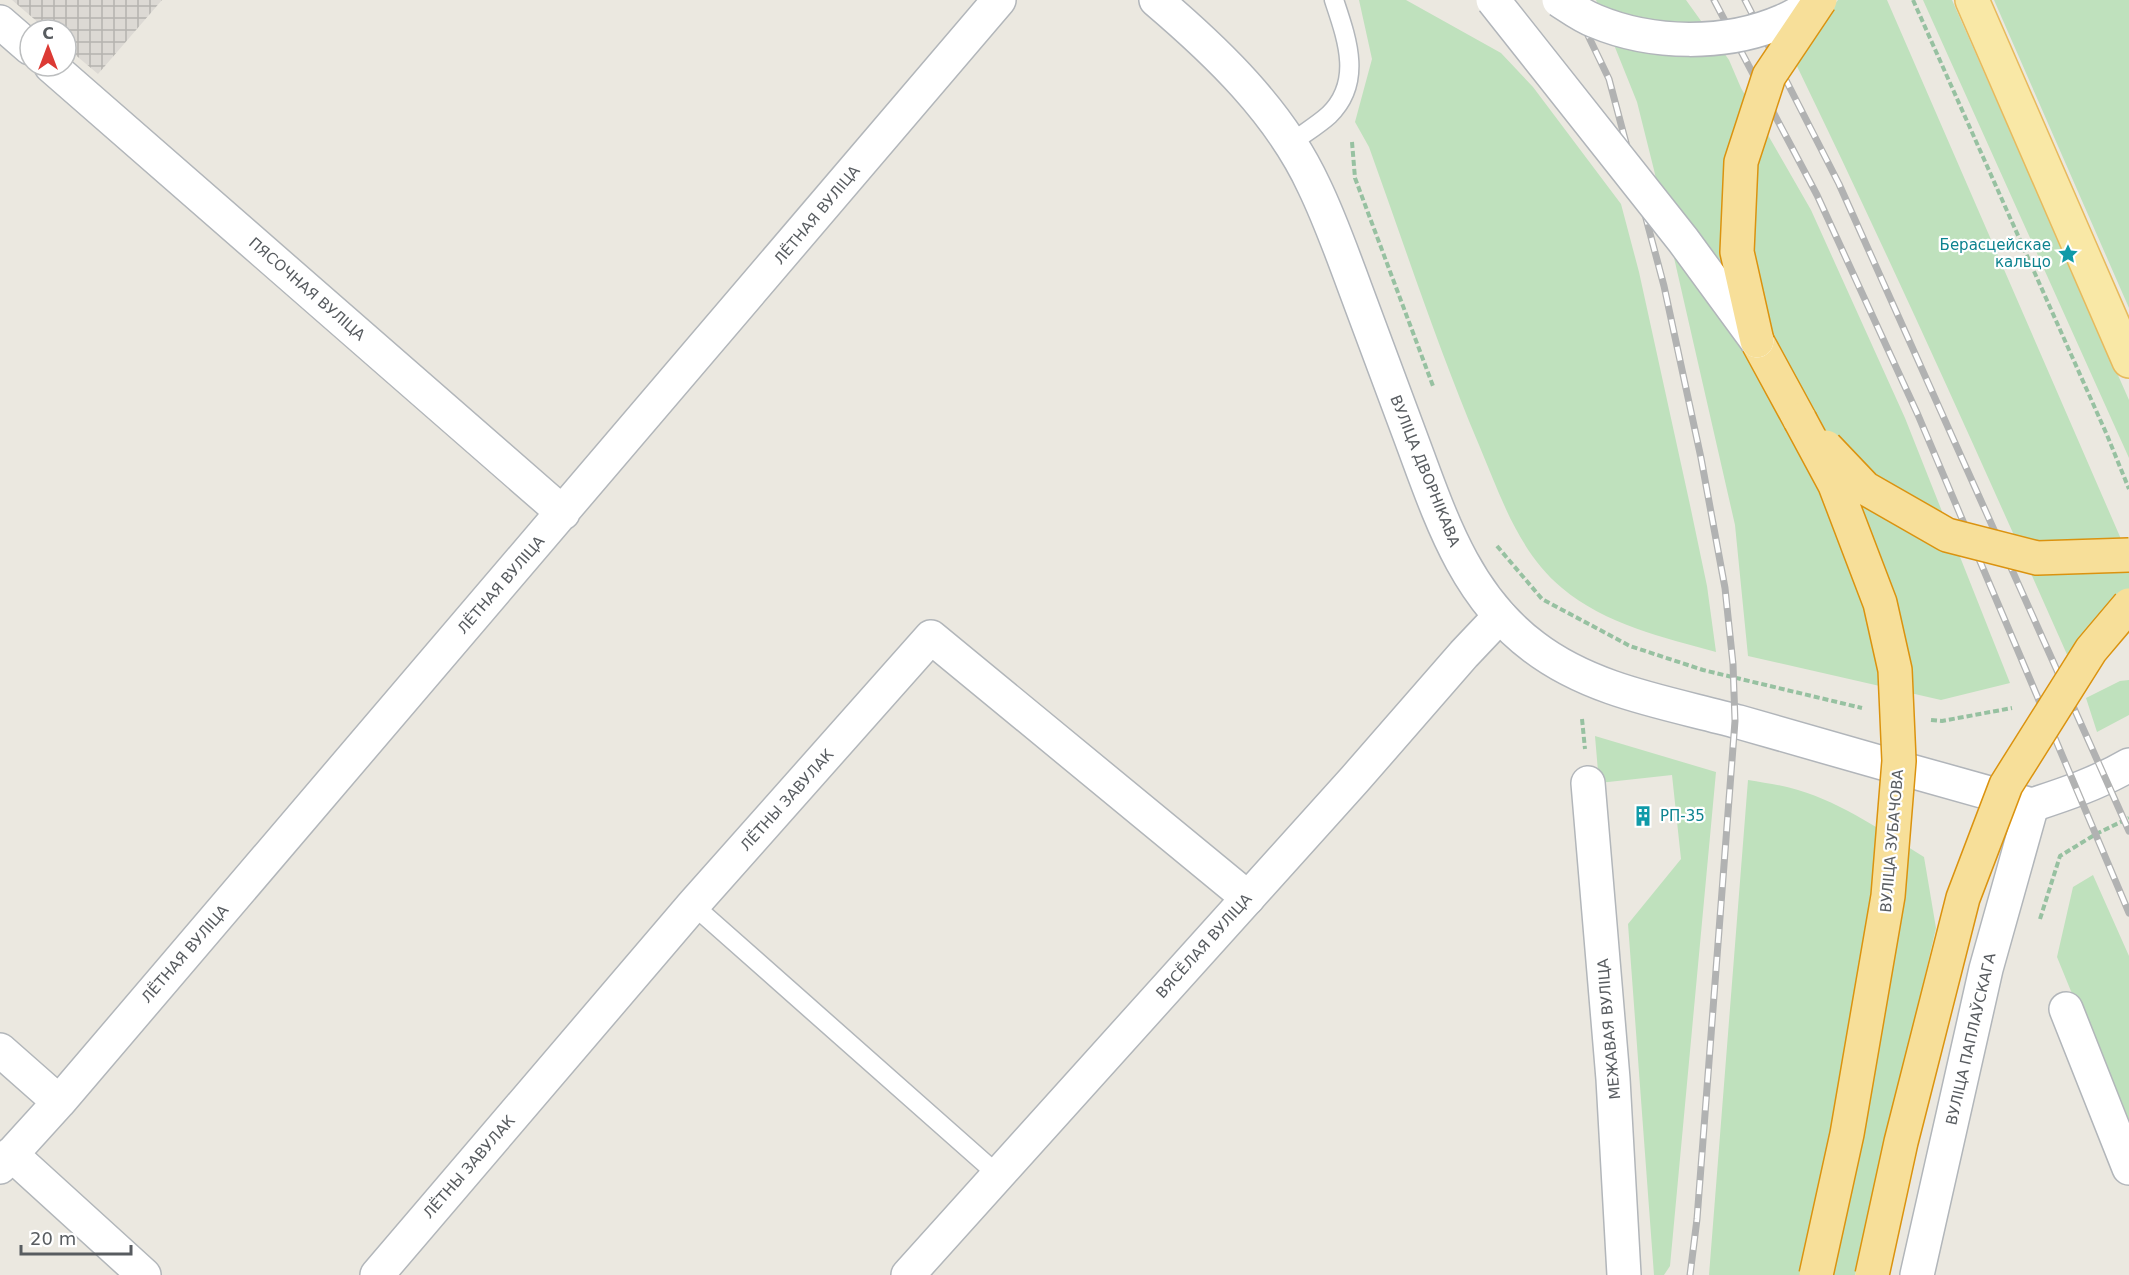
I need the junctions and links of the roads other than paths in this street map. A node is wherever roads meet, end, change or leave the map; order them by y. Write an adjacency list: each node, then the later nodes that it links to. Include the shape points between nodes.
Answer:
1 (999, 0): 15 (street, ЛЁТНАЯ ВУЛІЦА)
2 (1156, 0): 11 (street, ВУЛІЦА ДВОРНІКАВА, via 1245,85)
3 (1334, 0): 11 (lane, via 1350,58 1349,82 1341,102 1328,116)
4 (1493, 0): 12 (street, bridge)
5 (1559, 0): 6 (street, bridge, via 1605,25 1639,34 1692,40 1739,34 1784,21)
6 (1820, 0): 12 (highway, bridge, via 1769,76 1741,162 1737,252)
7 (1972, 0): 13 (main road)
8 (0, 22): 9 (street)
9 (18, 38)
10 (65, 78): 15 (street, ПЯСОЧНАЯ ВУЛІЦА)
11 (1291, 143): 18 (street, ВУЛІЦА ДВОРНІКАВА, via 1338,242 1444,525 1470,577)
12 (1757, 340): 14 (highway)
13 (2129, 361)
14 (1800, 420): 16 (highway, bridge, via 1865,488 1947,535 2037,558); 34 (highway, ВУЛІЦА ЗУБАЧОВА, bridge, via 1834,485 1880,603 1895,670 1899,761 1888,896 1847,1134)
15 (563, 513): 26 (street, ЛЁТНАЯ ВУЛІЦА)
16 (2129, 555)
17 (2129, 605): 35 (highway, bridge, via 2091,650 2006,784 1963,898 1901,1142)
18 (1500, 616): 21 (street, ВУЛІЦА ДВОРНІКАВА, via 1534,648 1578,674 1640,697); 22 (street, ВЯСЁЛАЯ ВУЛІЦА)
19 (2129, 765): 21 (street, via 2077,791)
20 (1588, 783): 33 (street, МЕЖАВАЯ ВУЛІЦА, via 1613,1079)
21 (2032, 805): 36 (street, ВУЛІЦА ПАПЛАЎСКАГА, via 1986,969)
22 (1248, 898): 23 (street, ЛЁТНЫ ЗАВУЛАК, via 932,637); 29 (street, ВЯСЁЛАЯ ВУЛІЦА)
23 (693, 905): 29 (lane); 31 (street, ЛЁТНЫ ЗАВУЛАК)
24 (2066, 1009): 28 (street)
25 (0, 1050): 26 (street)
26 (59, 1102): 27 (street, ЛЁТНАЯ ВУЛІЦА)
27 (6, 1160): 30 (street)
28 (2129, 1168)
29 (997, 1174): 32 (street, ВЯСЁЛАЯ ВУЛІЦА)
30 (144, 1275)
31 (377, 1275)
32 (908, 1275)
33 (1624, 1275)
34 (1816, 1275)
35 (1872, 1275)
36 (1917, 1275)

